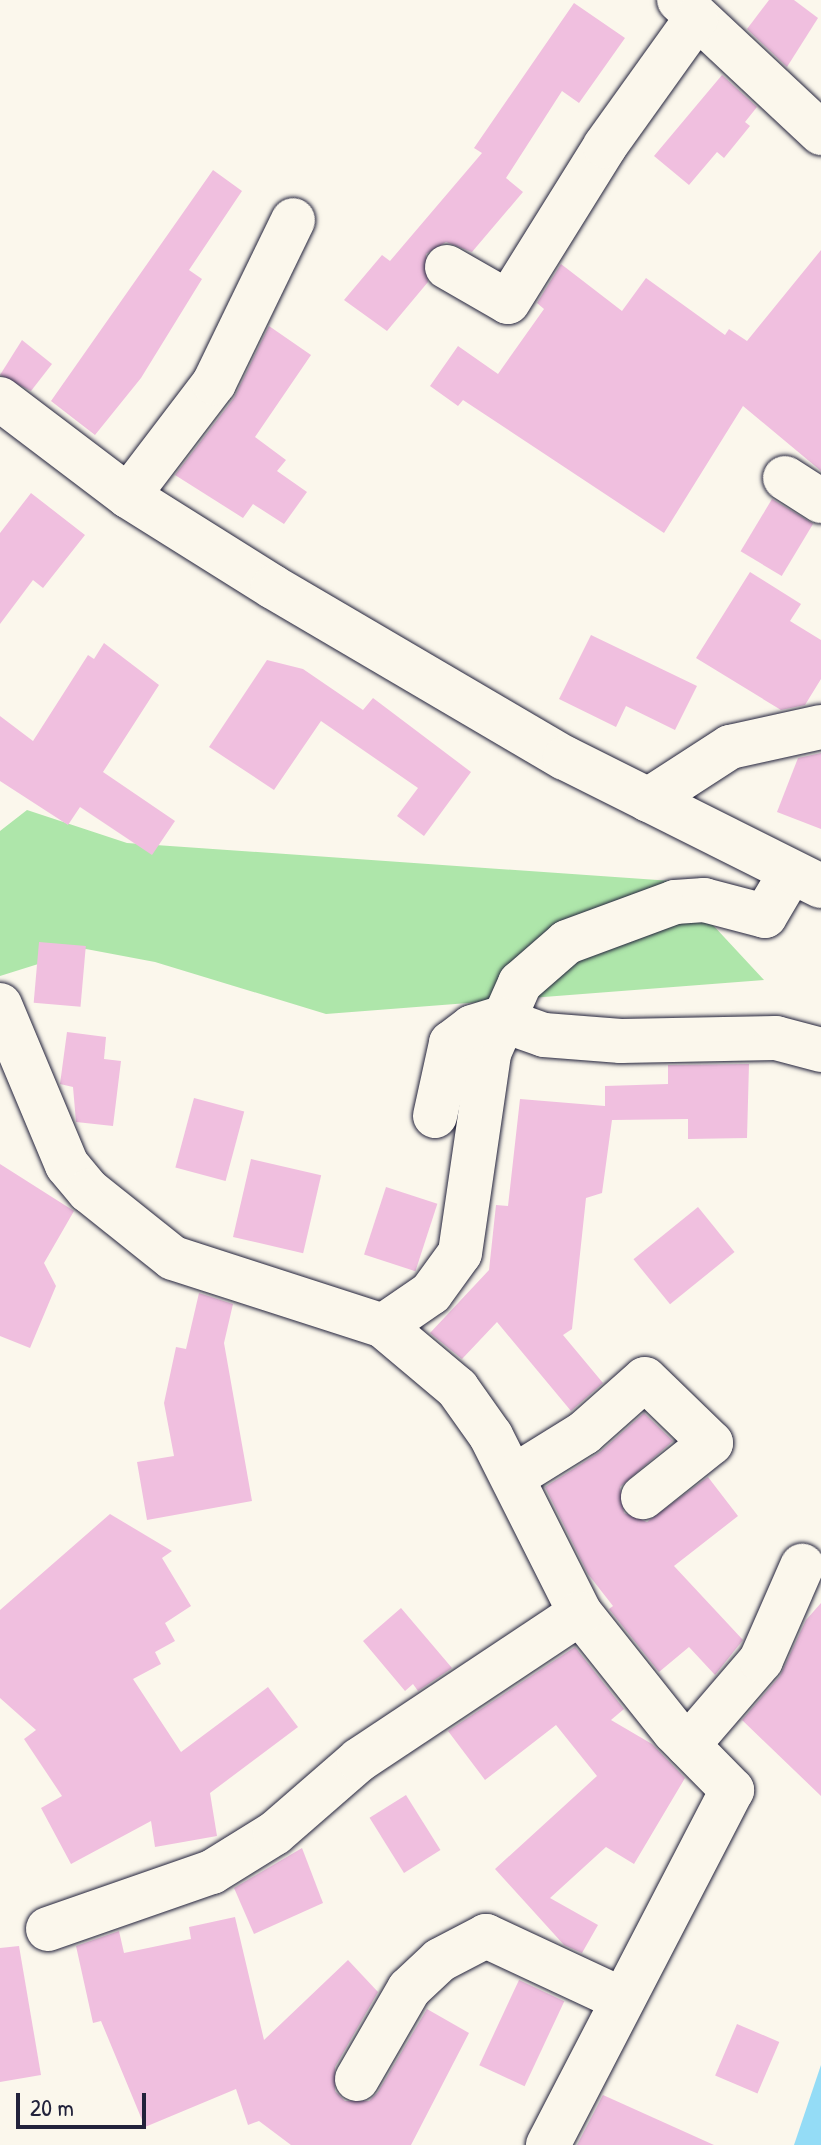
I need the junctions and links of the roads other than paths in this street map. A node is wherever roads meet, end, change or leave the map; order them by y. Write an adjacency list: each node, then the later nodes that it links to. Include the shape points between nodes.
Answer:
1 (687, 10): 2 (street); 4 (street, via 508,302)
2 (821, 133)
3 (293, 220): 7 (street, via 214,383)
4 (447, 267)
5 (0, 399): 7 (street)
6 (785, 478): 8 (street)
7 (128, 496): 10 (street, via 387,654)
8 (821, 501)
9 (821, 727): 10 (street, via 730,747)
10 (648, 800): 11 (street)
11 (806, 879): 13 (street, via 765,916 704,900 675,902 567,942 520,983)
12 (0, 1005): 16 (street, via 67,1165 89,1191 173,1258)
13 (499, 1019): 14 (street, via 544,1035 621,1041 776,1038); 15 (street, via 472,1027 451,1043); 16 (street, via 481,1094 460,1253 431,1293)
14 (821, 1050)
15 (435, 1116)
16 (383, 1326): 17 (street, via 457,1388)
17 (513, 1477): 18 (street, via 584,1433 645,1379 711,1443); 20 (street)
18 (643, 1497)
19 (802, 1566): 21 (street, via 761,1660)
20 (580, 1613): 21 (street); 22 (street, via 359,1760 275,1833 212,1872)
21 (688, 1745): 23 (street, via 732,1790)
22 (48, 1929)
23 (621, 1999): 24 (street, via 486,1936 440,1960 409,1989); 25 (street)
24 (357, 2079)
25 (548, 2145)

